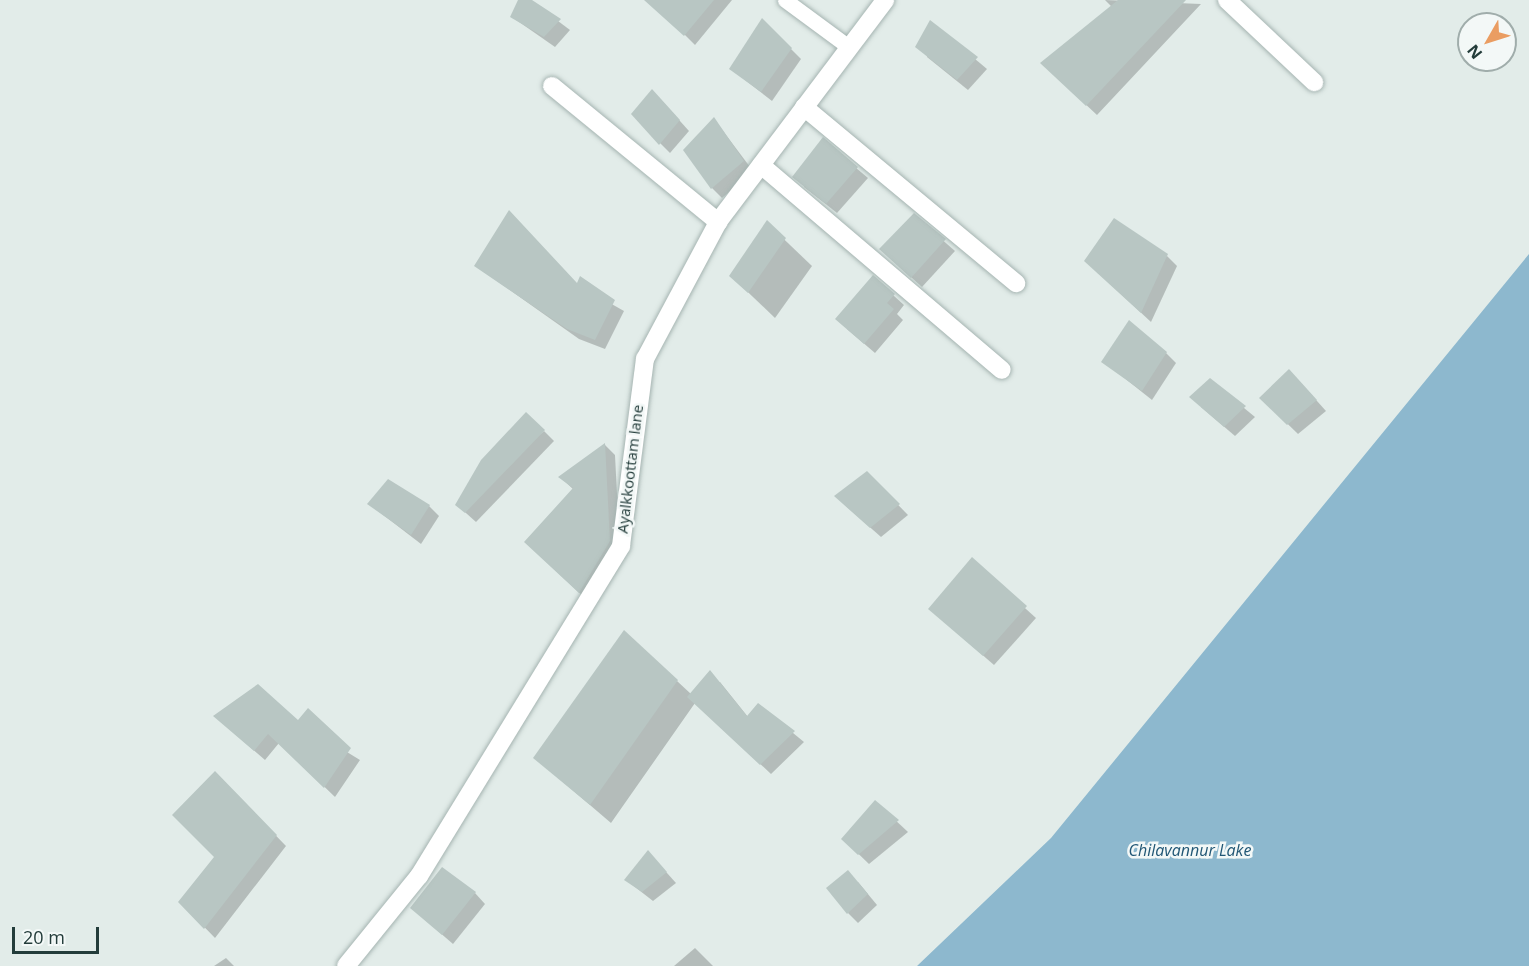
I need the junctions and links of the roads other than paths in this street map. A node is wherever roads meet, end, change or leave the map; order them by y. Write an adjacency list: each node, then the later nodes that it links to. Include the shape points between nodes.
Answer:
1 (785, 0): 4 (lane)
2 (885, 0): 4 (street, Ayalkkoottam lane)
3 (1227, 0): 5 (street)
4 (846, 45): 7 (street, Ayalkkoottam lane)
5 (1314, 82)
6 (552, 86): 9 (street)
7 (804, 107): 8 (street, Ayalkkoottam lane); 10 (street)
8 (761, 165): 9 (street, Ayalkkoottam lane); 11 (street)
9 (718, 222): 12 (street, Ayalkkoottam lane, via 645,359 621,546 419,876)
10 (1016, 283)
11 (1002, 370)
12 (346, 966)

